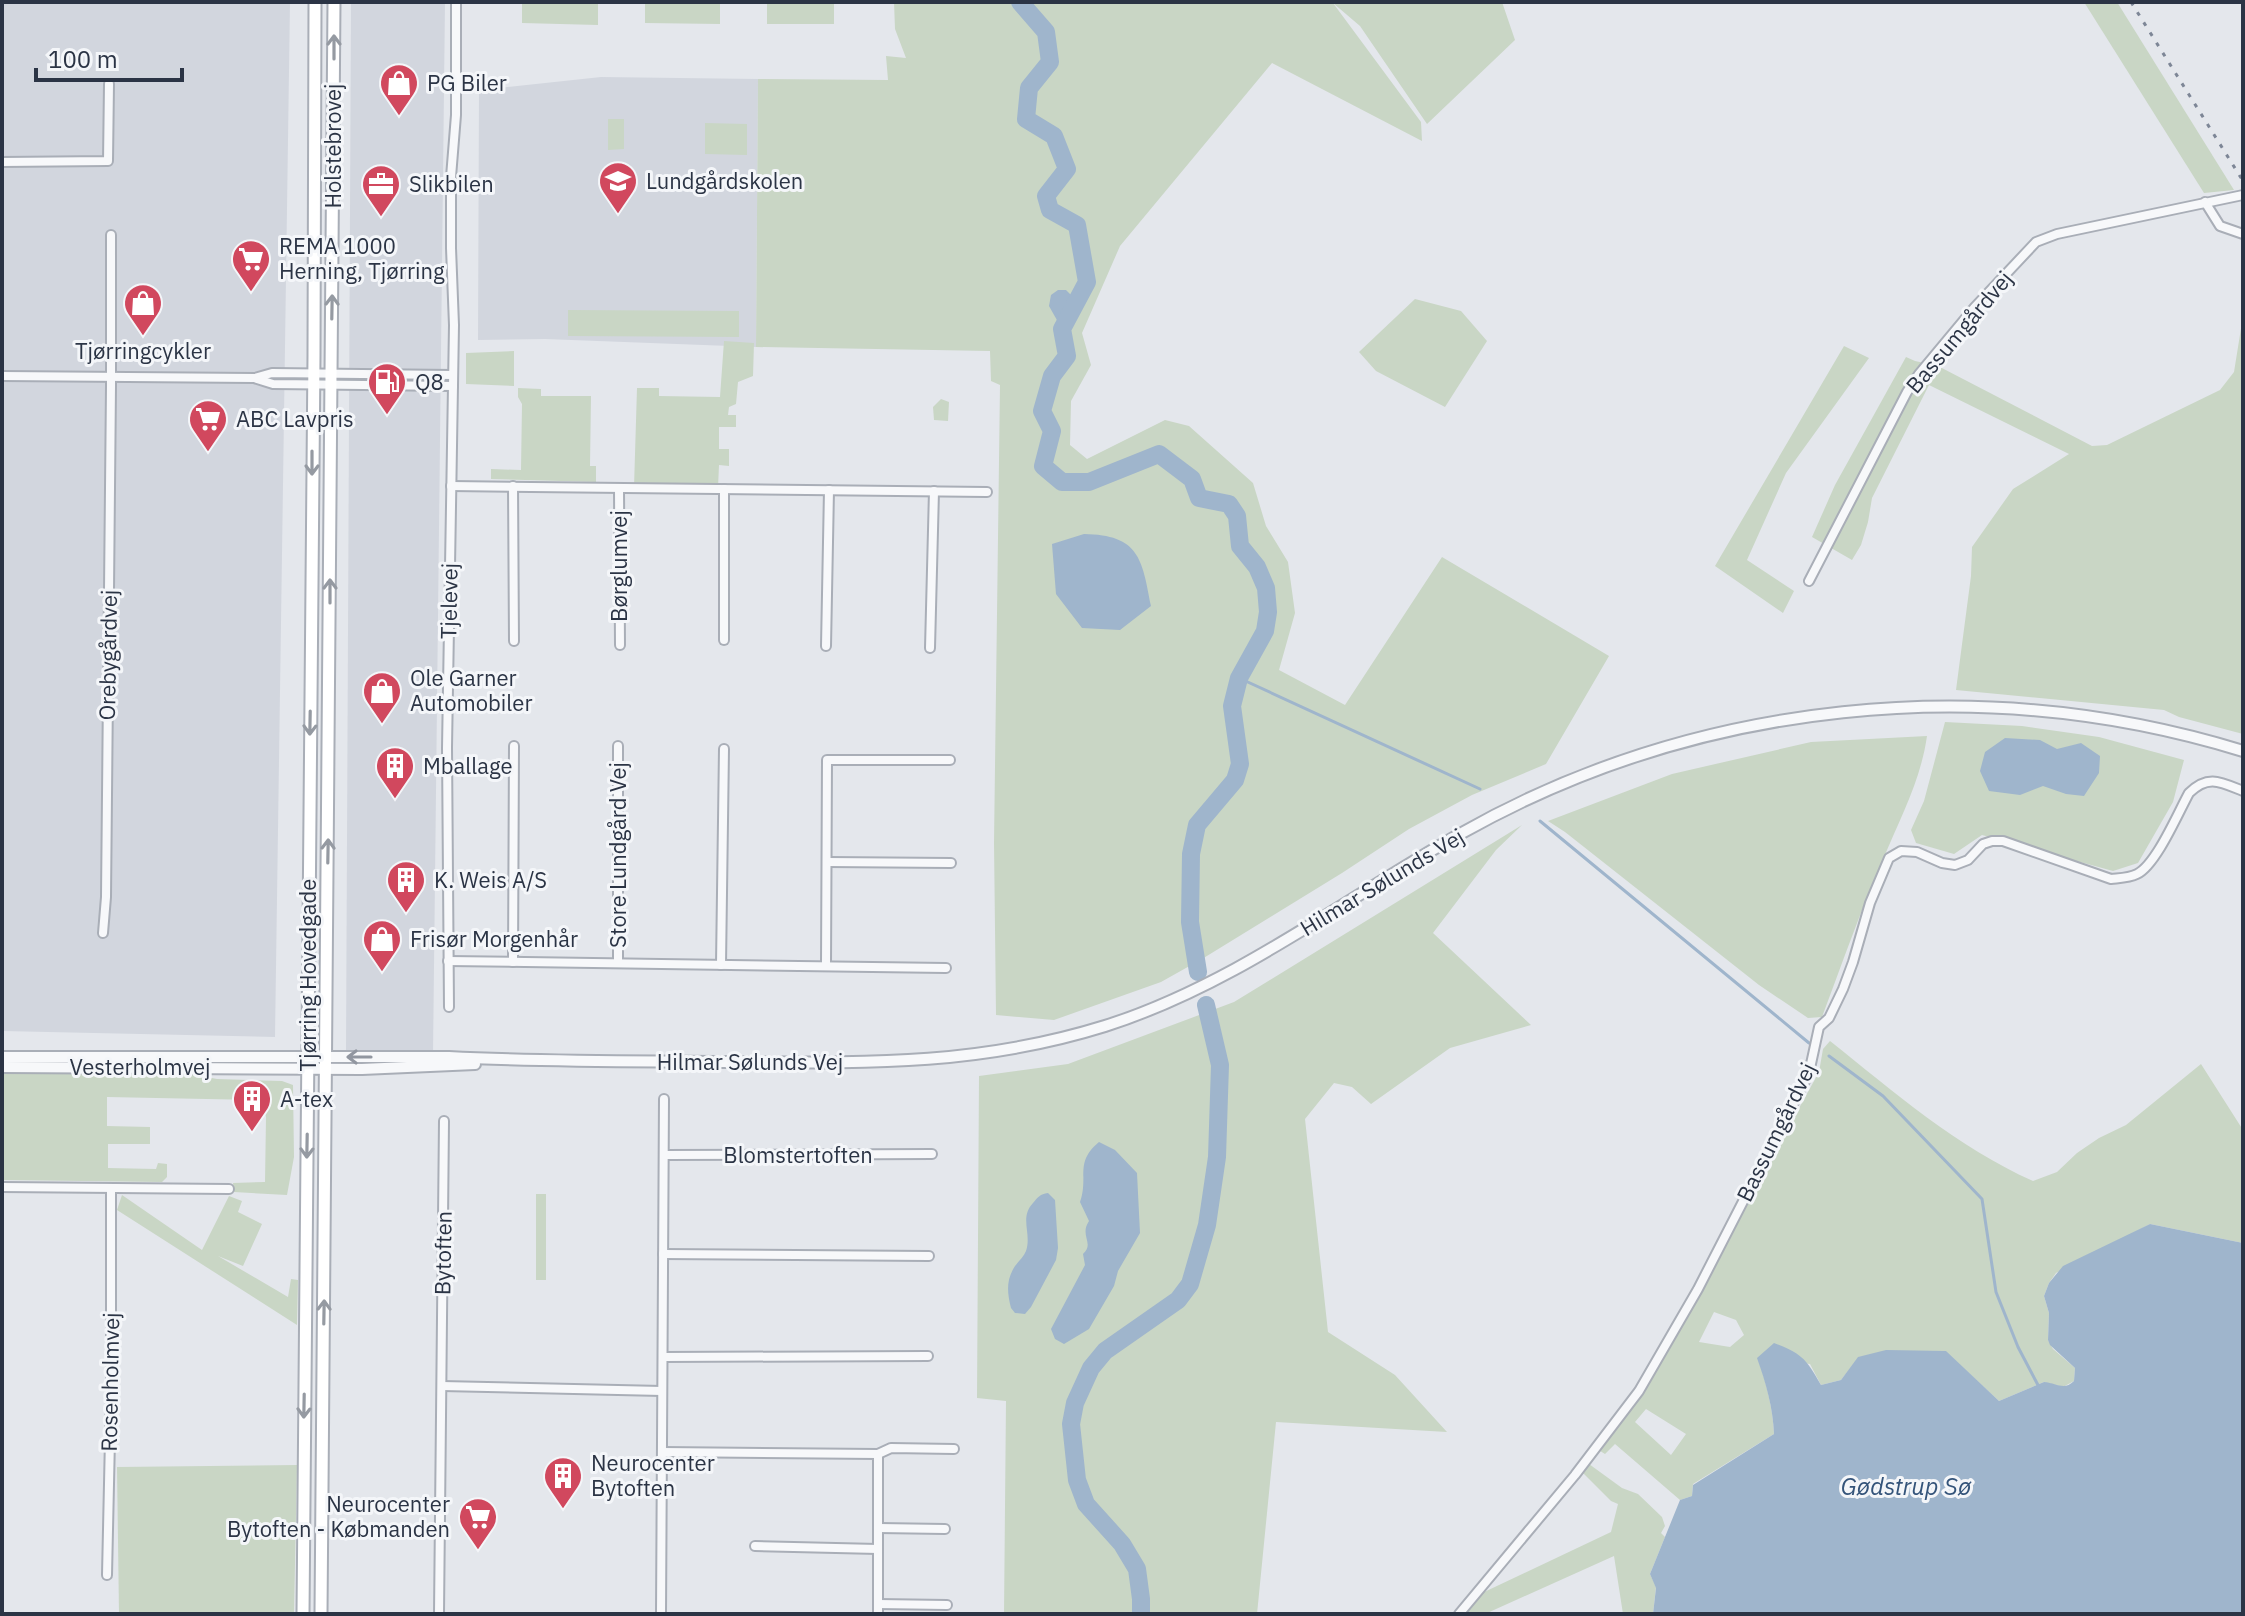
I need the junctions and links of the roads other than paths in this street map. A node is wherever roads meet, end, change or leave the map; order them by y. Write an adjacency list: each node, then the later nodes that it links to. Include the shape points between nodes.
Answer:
1 (315, 2): 13 (main road, Holstebrovej)
2 (334, 2): 14 (main road, Holstebrovej, one-way to 2)
3 (456, 2): 10 (street, Tjelevej)
4 (109, 84): 5 (street, via 108,161)
5 (2, 162)
6 (2243, 195): 7 (street, Bassumgårdvej)
7 (2205, 202): 8 (street, via 2220,226); 23 (street, Bassumgårdvej, via 2036,242 1919,374)
8 (2243, 234)
9 (111, 235): 12 (street, Orebygårdvej)
10 (453, 375): 14 (street); 15 (street, Tjelevej)
11 (2, 376): 12 (street)
12 (111, 377): 13 (street, via 254,378 272,373); 37 (street, Orebygårdvej)
13 (313, 379): 14 (street); 46 (main road, Tjørring Hovedgade, one-way to 46)
14 (331, 380): 15 (street); 47 (main road, Tjørring Hovedgade, one-way to 14)
15 (453, 386): 16 (street, Tjelevej)
16 (451, 486): 17 (street, Børglumvej); 38 (street, Tjelevej)
17 (513, 486): 18 (street, Børglumvej); 25 (street)
18 (619, 488): 19 (street, Børglumvej); 26 (street, Børglumvej)
19 (724, 489): 20 (street, Børglumvej); 24 (street)
20 (829, 490): 21 (street, Børglumvej); 27 (street)
21 (934, 491): 22 (street, Børglumvej); 28 (street)
22 (987, 492)
23 (1809, 581)
24 (724, 640)
25 (514, 641)
26 (620, 645)
27 (826, 646)
28 (930, 648)
29 (514, 746): 39 (street)
30 (618, 746): 40 (street, Store Lundgård Vej)
31 (724, 749): 41 (street)
32 (2243, 751): 47 (street, Hilmar Sølunds Vej, via 2131,723 2012,708 1882,708 1774,721 1678,743 1554,787 1457,836 1213,981 1065,1038 902,1062)
33 (950, 760): 35 (street, via 827,760)
34 (2243, 791): 76 (street, Bassumgårdvej, via 2208,781 2198,784 2150,865 2127,877 2111,879 2003,841 1983,844 1955,865 1917,852 1901,851 1889,858 1843,989 1819,1027 1809,1073 1691,1302 1639,1391)
35 (827, 862): 36 (street); 42 (street)
36 (951, 863)
37 (103, 933)
38 (448, 961): 39 (street, Store Lundgård Vej); 44 (street, Tjelevej)
39 (513, 962): 40 (street, Store Lundgård Vej)
40 (618, 963): 41 (street, Store Lundgård Vej)
41 (721, 965): 42 (street, Store Lundgård Vej)
42 (826, 966): 43 (street, Store Lundgård Vej)
43 (946, 968)
44 (449, 1007)
45 (2, 1057): 46 (street, Vesterholmvej)
46 (307, 1063): 47 (street, Vesterholmvej); 48 (street, Vesterholmvej); 72 (main road, Tjørring Hovedgade, one-way to 72)
47 (326, 1063): 73 (main road, Tjørring Hovedgade, one-way to 47)
48 (2, 1067)
49 (664, 1099): 52 (street)
50 (444, 1121): 60 (street, Bytoften)
51 (932, 1154): 52 (street, Blomstertoften)
52 (664, 1155): 56 (street)
53 (2, 1187): 54 (street)
54 (111, 1189): 55 (street); 69 (street, Rosenholmvej)
55 (229, 1189)
56 (663, 1254): 57 (street); 59 (street)
57 (929, 1256)
58 (928, 1356): 59 (street)
59 (663, 1357): 61 (street)
60 (442, 1386): 61 (street); 74 (street, Bytoften)
61 (662, 1391): 63 (street)
62 (954, 1449): 64 (street, via 891,1448)
63 (662, 1452): 64 (street); 75 (street)
64 (878, 1454): 65 (street)
65 (879, 1528): 66 (street); 68 (street)
66 (945, 1529)
67 (755, 1546): 68 (street)
68 (878, 1549): 71 (street)
69 (107, 1575)
70 (947, 1605): 71 (street)
71 (878, 1609)
72 (303, 1614)
73 (321, 1614)
74 (439, 1614)
75 (661, 1614)
76 (1459, 1614)

